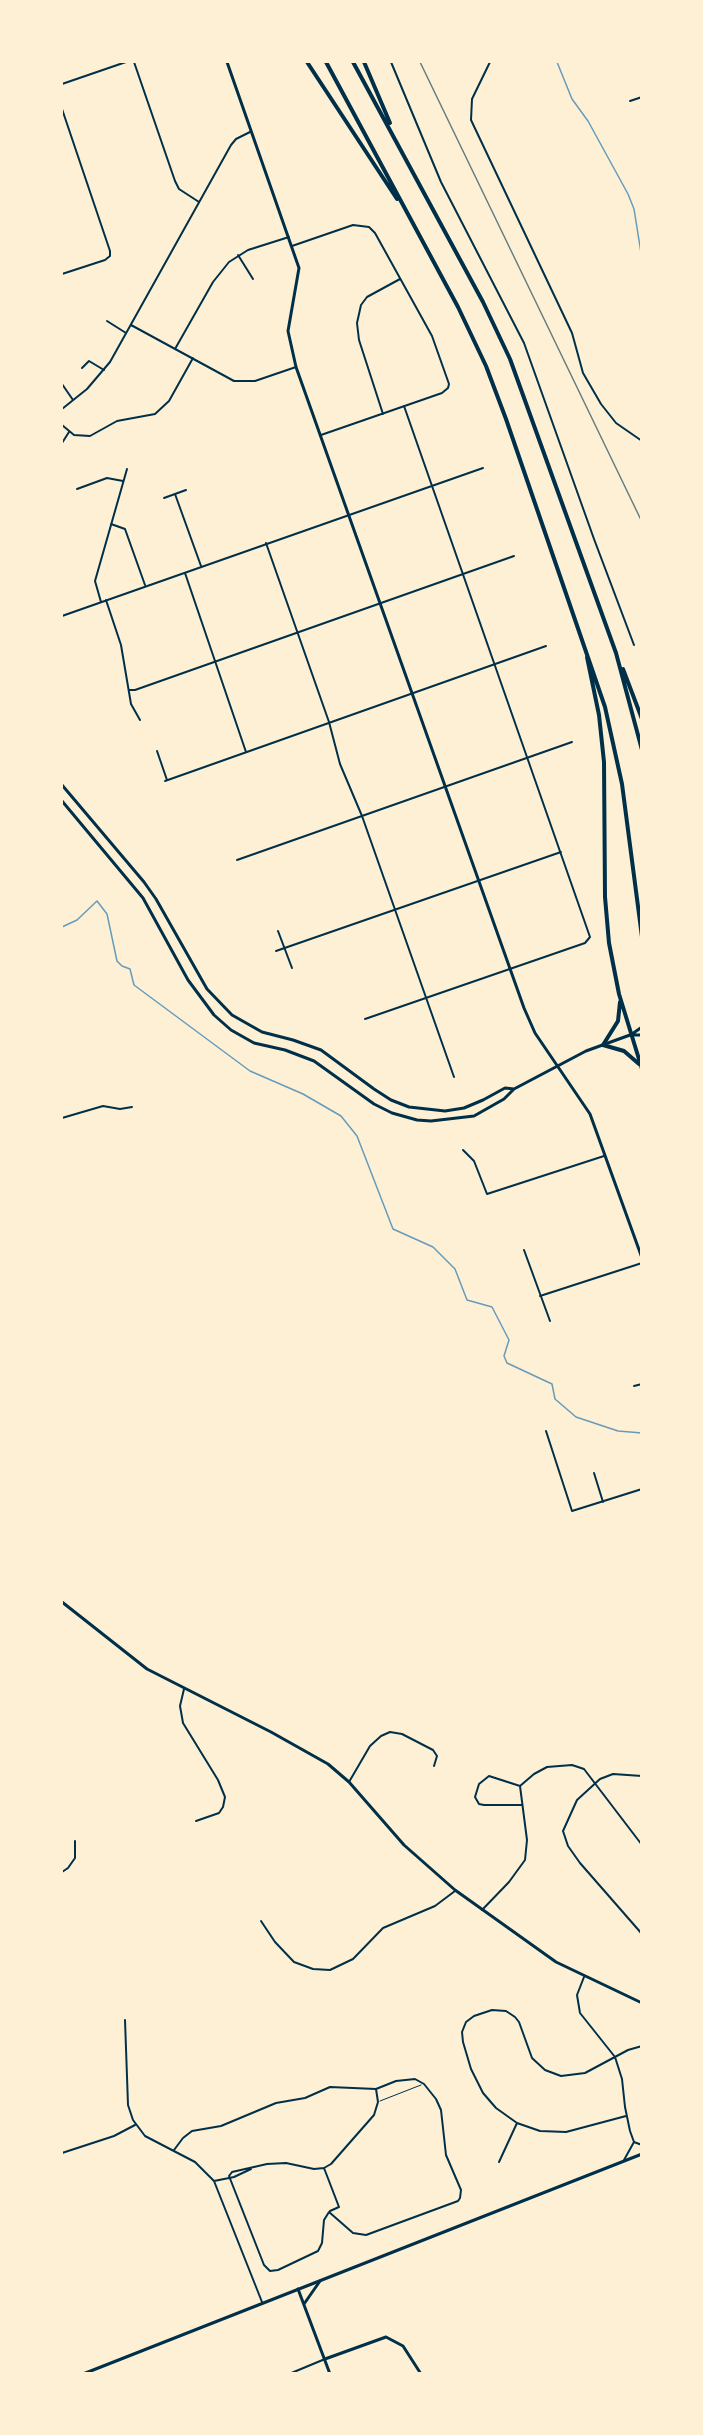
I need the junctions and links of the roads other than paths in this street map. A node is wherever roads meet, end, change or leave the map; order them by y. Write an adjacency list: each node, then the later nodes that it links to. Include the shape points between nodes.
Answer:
1 (126, 62): 10 (street)
2 (134, 62): 16 (street, via 175,181 179,189)
3 (227, 62): 14 (main road)
4 (307, 62): 17 (highway)
5 (326, 62): 17 (highway)
6 (353, 62): 15 (highway)
7 (364, 62): 15 (highway)
8 (390, 62): 64 (street, via 446,192 524,343)
9 (490, 62): 40 (street, via 472,99 471,120 572,333 583,373 616,423)
10 (62, 84)
11 (642, 97): 12 (street)
12 (630, 101)
13 (62, 109): 21 (street, via 111,251 105,260)
14 (250, 132): 16 (street, via 231,145); 18 (main road)
15 (397, 141): 66 (highway, via 507,351)
16 (199, 202): 25 (street)
17 (409, 217): 63 (highway, via 488,372)
18 (289, 237): 19 (main road); 20 (street)
19 (292, 246): 23 (street, via 353,225 366,225 375,233); 29 (main road, via 299,273 288,331)
20 (238, 255): 22 (street); 27 (street, via 218,274)
21 (62, 274)
22 (253, 279)
23 (400, 279): 34 (street, via 432,336 448,388); 36 (street, via 363,301 357,323 358,340)
24 (107, 321): 26 (street)
25 (131, 325): 26 (street); 27 (street)
26 (126, 333): 31 (street)
27 (175, 349): 28 (street)
28 (193, 358): 29 (street, via 230,379 243,381 255,381); 38 (street, via 169,401 155,414 117,421 90,436)
29 (296, 367): 39 (main road)
30 (81, 368): 31 (street, via 89,361)
31 (104, 370): 33 (street)
32 (62, 384): 33 (street)
33 (74, 400): 35 (street)
34 (404, 406): 36 (street); 45 (street)
35 (62, 409)
36 (383, 414): 39 (street)
37 (62, 425): 38 (street)
38 (69, 432): 41 (street)
39 (321, 435): 50 (main road)
40 (642, 441)
41 (62, 443)
42 (483, 468): 45 (street)
43 (127, 469): 44 (street)
44 (123, 481): 46 (street, via 107,478); 51 (street)
45 (432, 485): 50 (street); 56 (street)
46 (77, 489)
47 (186, 490): 48 (street)
48 (175, 494): 49 (street); 54 (street)
49 (164, 498)
50 (350, 513): 52 (street); 60 (main road)
51 (111, 524): 57 (street, via 125,529); 59 (street, via 95,581)
52 (266, 543): 54 (street); 62 (street)
53 (514, 556): 56 (street)
54 (201, 566): 55 (street)
55 (184, 572): 57 (street); 67 (street)
56 (464, 574): 60 (street); 68 (street)
57 (146, 586): 58 (street)
58 (106, 600): 59 (street); 69 (street, via 121,645)
59 (101, 602): 61 (street)
60 (382, 603): 62 (street); 70 (main road)
61 (62, 616)
62 (297, 632): 67 (street); 73 (street)
63 (581, 633): 88 (highway, via 616,753); 93 (highway, via 602,737 606,913)
64 (634, 645)
65 (546, 646): 68 (street)
66 (616, 653): 71 (highway); 75 (highway)
67 (215, 662): 69 (street); 77 (street)
68 (496, 664): 70 (street); 78 (street)
69 (129, 690): 72 (street)
70 (412, 693): 73 (street); 80 (main road)
71 (642, 719)
72 (140, 720)
73 (329, 722): 77 (street); 82 (street, via 340,764)
74 (572, 742): 78 (street)
75 (642, 750)
76 (157, 751): 77 (street, via 166,781)
77 (246, 752)
78 (527, 757): 80 (street); 83 (street)
79 (62, 785): 103 (main road, via 144,882 207,989 232,1016 262,1032 321,1050 374,1089 409,1107 445,1111 483,1100 505,1088)
80 (445, 787): 82 (street); 85 (main road)
81 (62, 801): 103 (main road, via 132,883 197,994 231,1030 254,1043 314,1061 374,1104 417,1120 474,1116)
82 (362, 816): 84 (street); 86 (street)
83 (561, 852): 85 (street); 92 (street, via 590,939)
84 (237, 860)
85 (478, 881): 86 (street); 92 (main road)
86 (395, 910): 89 (street); 94 (street)
87 (278, 931): 89 (street)
88 (642, 937)
89 (285, 948): 90 (street); 91 (street)
90 (276, 951)
91 (292, 968)
92 (509, 970): 94 (street); 100 (main road, via 531,1027)
93 (619, 994): 97 (highway); 99 (highway, via 618,1021)
94 (427, 999): 95 (street); 102 (street)
95 (365, 1019)
96 (642, 1027): 97 (main road)
97 (630, 1035): 98 (main road); 99 (main road); 101 (highway)
98 (642, 1035)
99 (603, 1045): 100 (main road); 101 (highway, via 624,1051)
100 (556, 1066): 103 (main road); 107 (main road, via 590,1114)
101 (641, 1068)
102 (454, 1077)
103 (514, 1089)
104 (132, 1107): 105 (street, via 103,1106)
105 (62, 1118)
106 (463, 1150): 107 (street, via 474,1161 487,1194)
107 (605, 1155): 109 (main road)
108 (524, 1250): 110 (street)
109 (642, 1260): 110 (street)
110 (540, 1296): 111 (street)
111 (550, 1321)
112 (642, 1384): 113 (street)
113 (634, 1386)
114 (546, 1431): 117 (street, via 572,1511)
115 (594, 1473): 117 (street)
116 (642, 1489): 117 (street)
117 (603, 1502)
118 (62, 1602): 119 (main road, via 135,1660)
119 (184, 1689): 122 (main road, via 304,1749); 126 (street, via 180,1706 183,1723 225,1797 219,1813)
120 (434, 1766): 122 (street, via 436,1756 431,1748 390,1732 370,1746)
121 (642, 1776): 123 (street, via 607,1775)
122 (349, 1782): 130 (main road, via 404,1845)
123 (594, 1785): 124 (street, via 584,1769 562,1765 540,1770); 128 (street); 133 (street, via 577,1800 564,1827 564,1840)
124 (520, 1786): 125 (street); 125 (street, via 489,1776 478,1784 475,1797 478,1804)
125 (522, 1805): 131 (street, via 527,1840 525,1860)
126 (196, 1821)
127 (75, 1841): 129 (street, via 75,1858)
128 (642, 1845)
129 (62, 1872)
130 (455, 1890): 131 (main road); 132 (street, via 435,1906 383,1928 353,1959 330,1970 294,1962)
131 (482, 1910): 134 (main road, via 551,1959)
132 (261, 1922)
133 (642, 1934)
134 (584, 1977): 135 (main road); 138 (street, via 577,1995 580,2013)
135 (642, 2003)
136 (125, 2020): 144 (street, via 129,2110)
137 (642, 2046): 138 (street)
138 (615, 2057): 142 (street); 143 (street, via 579,2074 555,2074 532,2058 512,2013 496,2009 474,2016 464,2027 462,2037 473,2075 491,2104)
139 (424, 2084): 140 (street, via 409,2078); 141 (lane); 155 (street, via 440,2106 444,2148 461,2190 460,2198 453,2204 366,2235 353,2233)
140 (376, 2089): 141 (street); 147 (street, via 330,2087 295,2101 276,2103 221,2126 190,2132)
141 (378, 2102): 152 (street, via 370,2120 332,2164)
142 (626, 2116): 143 (street, via 566,2132); 145 (street)
143 (517, 2123): 151 (street)
144 (135, 2125): 147 (street, via 150,2139); 148 (street)
145 (634, 2142): 146 (street); 150 (street)
146 (642, 2145)
147 (174, 2151): 154 (street, via 201,2166)
148 (62, 2153)
149 (642, 2154): 150 (main road)
150 (624, 2160): 156 (main road)
151 (499, 2162)
152 (324, 2168): 153 (street, via 280,2163); 155 (street, via 339,2207)
153 (229, 2176): 154 (street); 155 (street, via 264,2265 270,2271 313,2255 320,2248)
154 (214, 2181): 158 (street)
155 (329, 2212)
156 (321, 2281): 157 (main road); 159 (main road)
157 (298, 2289): 158 (main road); 159 (main road)
158 (262, 2302): 161 (main road)
159 (304, 2304): 160 (main road)
160 (325, 2359): 162 (street); 163 (main road); 164 (main road, via 386,2337 403,2346)
161 (83, 2373)
162 (289, 2373)
163 (330, 2373)
164 (421, 2373)

